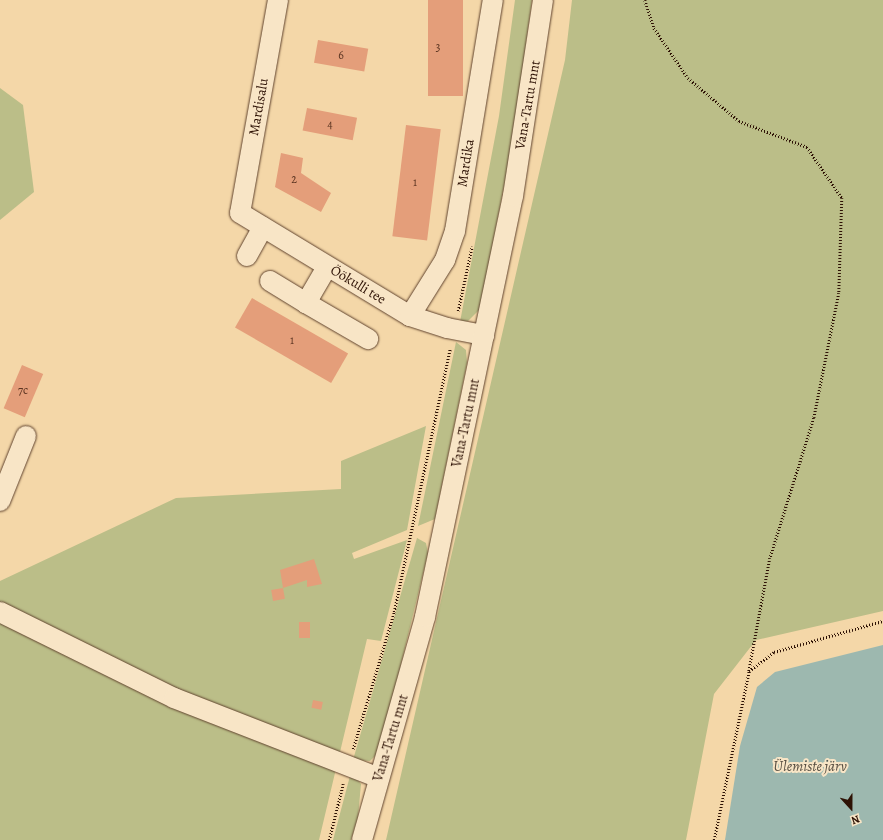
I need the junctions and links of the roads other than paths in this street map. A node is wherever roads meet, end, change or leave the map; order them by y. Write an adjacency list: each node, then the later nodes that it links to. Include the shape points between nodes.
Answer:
1 (278, 0): 4 (street, Mardisalu)
2 (492, 0): 10 (street, Mardika, via 455,231 445,260)
3 (543, 0): 11 (street, Vana-Tartu mnt, via 530,100)
4 (240, 213): 5 (street, Öökulli tee)
5 (263, 227): 6 (street); 7 (street, Öökulli tee)
6 (247, 256)
7 (326, 267): 9 (street); 10 (street, Öökulli tee)
8 (270, 282): 9 (street)
9 (306, 302): 12 (street)
10 (410, 316): 11 (street, Öökulli tee, via 447,328)
11 (484, 335): 16 (street, Vana-Tartu mnt, via 425,617 402,706)
12 (368, 339)
13 (26, 436): 14 (street)
14 (0, 501)
15 (0, 612): 16 (street, via 174,698)
16 (379, 778): 17 (street, Vana-Tartu mnt)
17 (362, 840)

